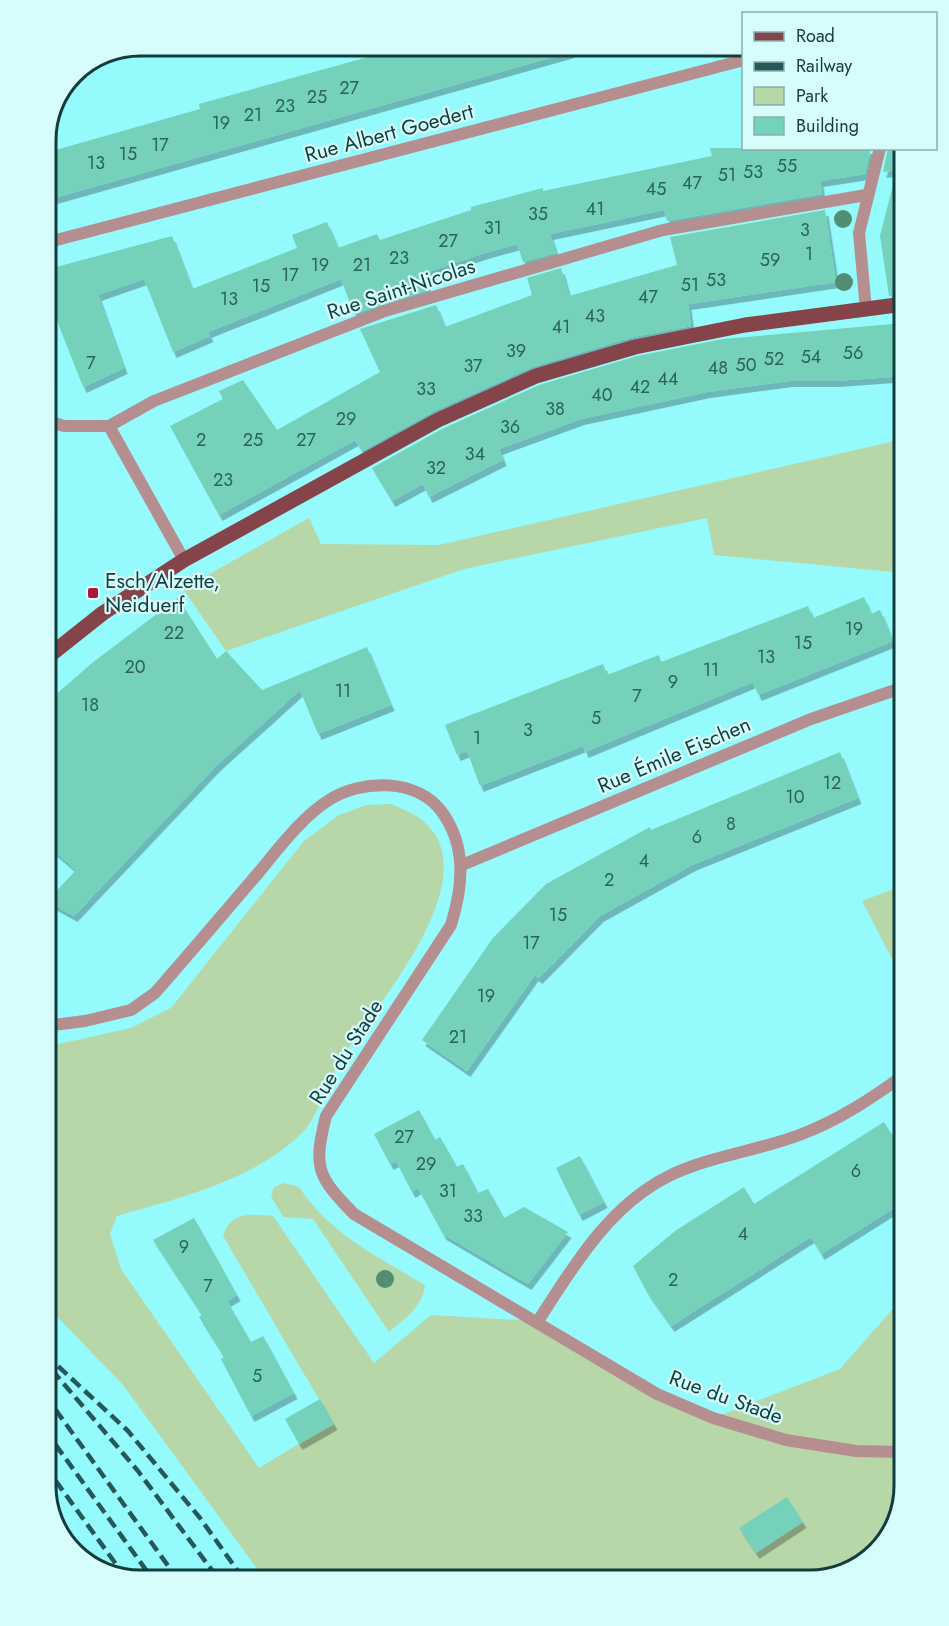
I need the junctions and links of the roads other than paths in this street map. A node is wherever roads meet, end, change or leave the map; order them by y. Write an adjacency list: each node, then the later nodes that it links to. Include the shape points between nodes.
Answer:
1 (742, 61): 4 (street, Rue Albert Goedert)
2 (879, 150): 3 (street)
3 (866, 195): 6 (street, via 859,233); 8 (street, Rue Saint-Nicolas, via 663,230 385,311 154,401)
4 (56, 240)
5 (894, 306): 6 (main road)
6 (866, 310): 9 (main road, via 745,325 646,345 536,376 438,420)
7 (56, 423): 8 (street)
8 (109, 426): 9 (street)
9 (184, 560): 10 (main road, via 103,613)
10 (56, 651)
11 (894, 690): 12 (street, Rue Émile Eischen, via 811,719)
12 (462, 866): 13 (street, Rue du Stade, via 455,836 441,810 420,794 393,785 364,785 329,800 290,836 155,993 131,1010); 15 (street, Rue du Stade, via 460,896 451,925 326,1116 317,1152 327,1186 354,1214)
13 (56, 1025)
14 (894, 1082): 15 (street, via 856,1108 802,1134 667,1177 619,1211 580,1256)
15 (538, 1321): 16 (street, Rue du Stade, via 657,1394 713,1418 786,1440 856,1451)
16 (894, 1452)

